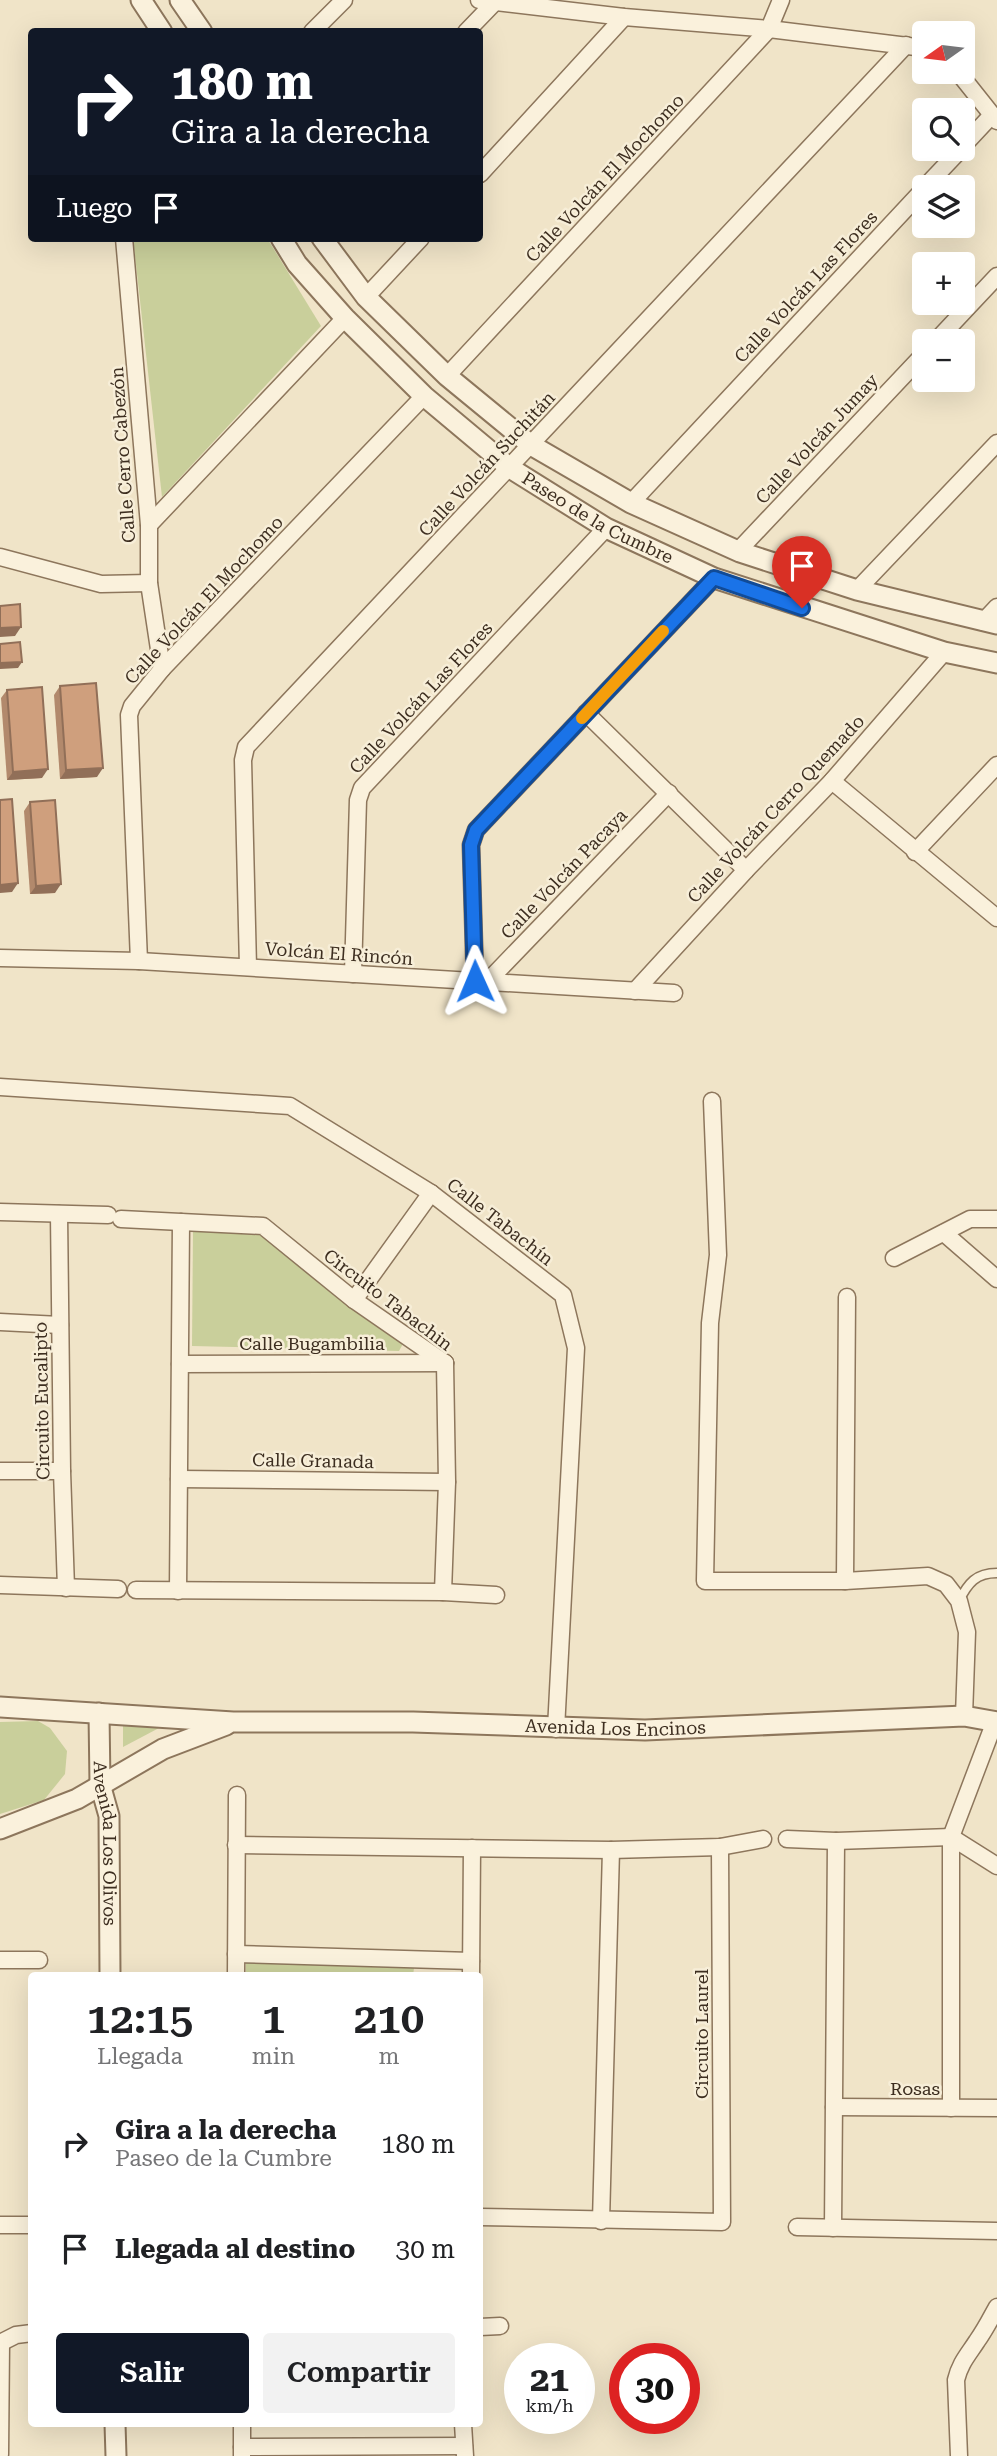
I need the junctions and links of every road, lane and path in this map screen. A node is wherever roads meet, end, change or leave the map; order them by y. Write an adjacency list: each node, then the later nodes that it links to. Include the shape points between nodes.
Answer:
1 (141, 0): 7 (street)
2 (180, 0): 8 (street)
3 (344, 0): 9 (street)
4 (781, 0): 11 (street, Calle Volcán El Mochomo)
5 (487, 1): 6 (street); 10 (street)
6 (624, 17): 11 (street); 18 (street)
7 (159, 28)
8 (199, 28)
9 (316, 28)
10 (469, 28)
11 (769, 29): 12 (street); 30 (street, Calle Volcán El Mochomo)
12 (906, 45): 13 (street); 33 (street, Calle Volcán Suchitán)
13 (912, 46)
14 (968, 84): 15 (street)
15 (995, 118): 16 (street, Calle Volcán Las Flores)
16 (975, 136)
17 (950, 161): 19 (street, Calle Volcán Las Flores)
18 (483, 171)
19 (937, 175)
20 (912, 202): 35 (street, Calle Volcán Las Flores)
21 (124, 242): 36 (street, Calle Cerro Cabezón)
22 (284, 242): 27 (street, Paseo de la Cumbre)
23 (325, 242): 26 (street, Paseo de la Cumbre)
24 (417, 242): 26 (street)
25 (997, 276): 28 (street)
26 (366, 297): 30 (street, Paseo de la Cumbre)
27 (345, 318): 31 (street, Paseo de la Cumbre); 36 (street)
28 (947, 329)
29 (912, 367): 38 (street, Calle Volcán Jumay)
30 (447, 376): 33 (street, Paseo de la Cumbre)
31 (424, 397): 34 (street, Paseo de la Cumbre); 47 (street, Calle Volcán El Mochomo)
32 (997, 443): 42 (street)
33 (531, 444): 34 (street, Calle Volcán Suchitán); 35 (street, Paseo de la Cumbre)
34 (510, 468): 37 (street, Paseo de la Cumbre); 57 (street, Calle Volcán Suchitán, via 246,747)
35 (631, 503): 38 (street, Paseo de la Cumbre)
36 (149, 525): 41 (street, Calle Cerro Cabezón)
37 (606, 528): 40 (street, Paseo de la Cumbre); 58 (street, Calle Volcán Las Flores, via 362,789)
38 (738, 551): 42 (street, Paseo de la Cumbre)
39 (0, 557): 41 (street, via 101,584)
40 (714, 578): 45 (street, Paseo de la Cumbre); 48 (street)
41 (149, 583): 47 (street, Calle Cerro Cabezón)
42 (857, 590): 44 (street, Paseo de la Cumbre)
43 (997, 607): 44 (street)
44 (990, 623)
45 (944, 652): 46 (street, Paseo de la Cumbre); 50 (street, Calle Volcán Cerro Quemado)
46 (997, 663)
47 (162, 669): 56 (street, Calle Volcán El Mochomo, via 129,716)
48 (586, 713): 51 (street); 59 (street, via 476,830 471,845)
49 (997, 765): 52 (street)
50 (832, 781): 52 (street); 53 (street, Calle Volcán Cerro Quemado)
51 (669, 793): 53 (street); 59 (street, Calle Volcán Pacaya)
52 (915, 852): 54 (street)
53 (746, 870): 60 (street, Calle Volcán Cerro Quemado)
54 (997, 918)
55 (0, 958): 56 (street, Volcán El Rincón)
56 (139, 961): 57 (street, Volcán El Rincón)
57 (248, 967): 58 (street, Volcán El Rincón)
58 (352, 974): 59 (street, Volcán El Rincón)
59 (481, 981): 60 (street, Volcán El Rincón)
60 (635, 991): 61 (street, Volcán El Rincón)
61 (674, 993)
62 (0, 1087): 64 (street, Calle Tabachín, via 290,1105)
63 (712, 1101): 83 (street, via 718,1255 710,1323 705,1581)
64 (431, 1193): 73 (street); 97 (street, Calle Tabachín, via 563,1295 576,1348)
65 (0, 1212): 66 (street)
66 (59, 1214): 68 (street, Circuito Tabachin); 75 (street, Circuito Eucalipto)
67 (997, 1219): 69 (street, via 970,1219)
68 (181, 1222): 73 (street, Circuito Tabachin, via 264,1226); 77 (street)
69 (944, 1233): 70 (street); 71 (street)
70 (894, 1258)
71 (997, 1279)
72 (847, 1297): 83 (street)
73 (354, 1300): 76 (street, Circuito Tabachin)
74 (0, 1322): 75 (street)
75 (60, 1325): 79 (street, Circuito Eucalipto)
76 (445, 1363): 77 (street, Calle Bugambilia); 81 (street, Circuito Tabachin)
77 (180, 1364): 80 (street)
78 (0, 1471): 79 (street)
79 (62, 1471): 85 (street, Circuito Eucalipto)
80 (179, 1479): 81 (street, Calle Granada); 88 (street)
81 (447, 1482): 89 (street, Circuito Tabachin)
82 (997, 1573): 91 (lane, via 974,1578)
83 (845, 1581): 91 (street, via 928,1576 946,1584)
84 (0, 1585): 85 (street)
85 (66, 1588): 86 (street)
86 (118, 1589)
87 (136, 1590): 88 (street)
88 (178, 1591): 89 (street)
89 (443, 1592): 90 (street)
90 (496, 1595)
91 (959, 1601): 94 (street, via 967,1632)
92 (0, 1707): 93 (street, Avenida Los Encinos)
93 (99, 1713): 96 (street, Avenida Los Encinos); 98 (street, Avenida Los Olivos)
94 (964, 1716): 95 (street, Avenida Los Encinos); 97 (street, Avenida Los Encinos, via 645,1730)
95 (996, 1721): 101 (street)
96 (233, 1722): 97 (street, Avenida Los Encinos); 98 (street, Avenida Los Encinos, via 163,1749)
97 (556, 1728)
98 (100, 1784): 100 (street, Avenida Los Encinos, via 77,1799); 114 (street, Avenida Los Olivos, via 109,1816)
99 (237, 1795): 105 (street)
100 (0, 1829)
101 (951, 1837): 104 (street); 109 (street); 117 (street)
102 (763, 1839): 106 (street)
103 (787, 1839): 104 (street)
104 (836, 1841): 116 (street)
105 (236, 1845): 107 (street); 110 (street)
106 (720, 1847): 108 (street); 120 (street, Circuito Laurel, via 722,2222)
107 (472, 1848): 108 (street); 113 (street)
108 (611, 1850): 120 (street)
109 (997, 1867)
110 (236, 1954): 113 (street); 115 (street)
111 (0, 1960): 112 (street)
112 (39, 1960)
113 (471, 1968)
114 (110, 1972)
115 (236, 1972)
116 (834, 2107): 117 (street, Rosas); 124 (street)
117 (951, 2108): 118 (street, Rosas)
118 (997, 2108)
119 (483, 2217): 120 (street)
120 (601, 2221)
121 (0, 2225): 122 (street)
122 (28, 2225)
123 (797, 2227): 124 (street)
124 (833, 2228): 125 (street)
125 (997, 2231)
126 (997, 2307): 138 (street, via 958,2372)
127 (500, 2326): 128 (street)
128 (483, 2327)
129 (28, 2334): 130 (street)
130 (1, 2343): 136 (street)
131 (115, 2427): 137 (street)
132 (242, 2427): 134 (street)
133 (463, 2427): 135 (street)
134 (242, 2451): 135 (street)
135 (465, 2451)
136 (0, 2454)
137 (116, 2456)
138 (959, 2456)

